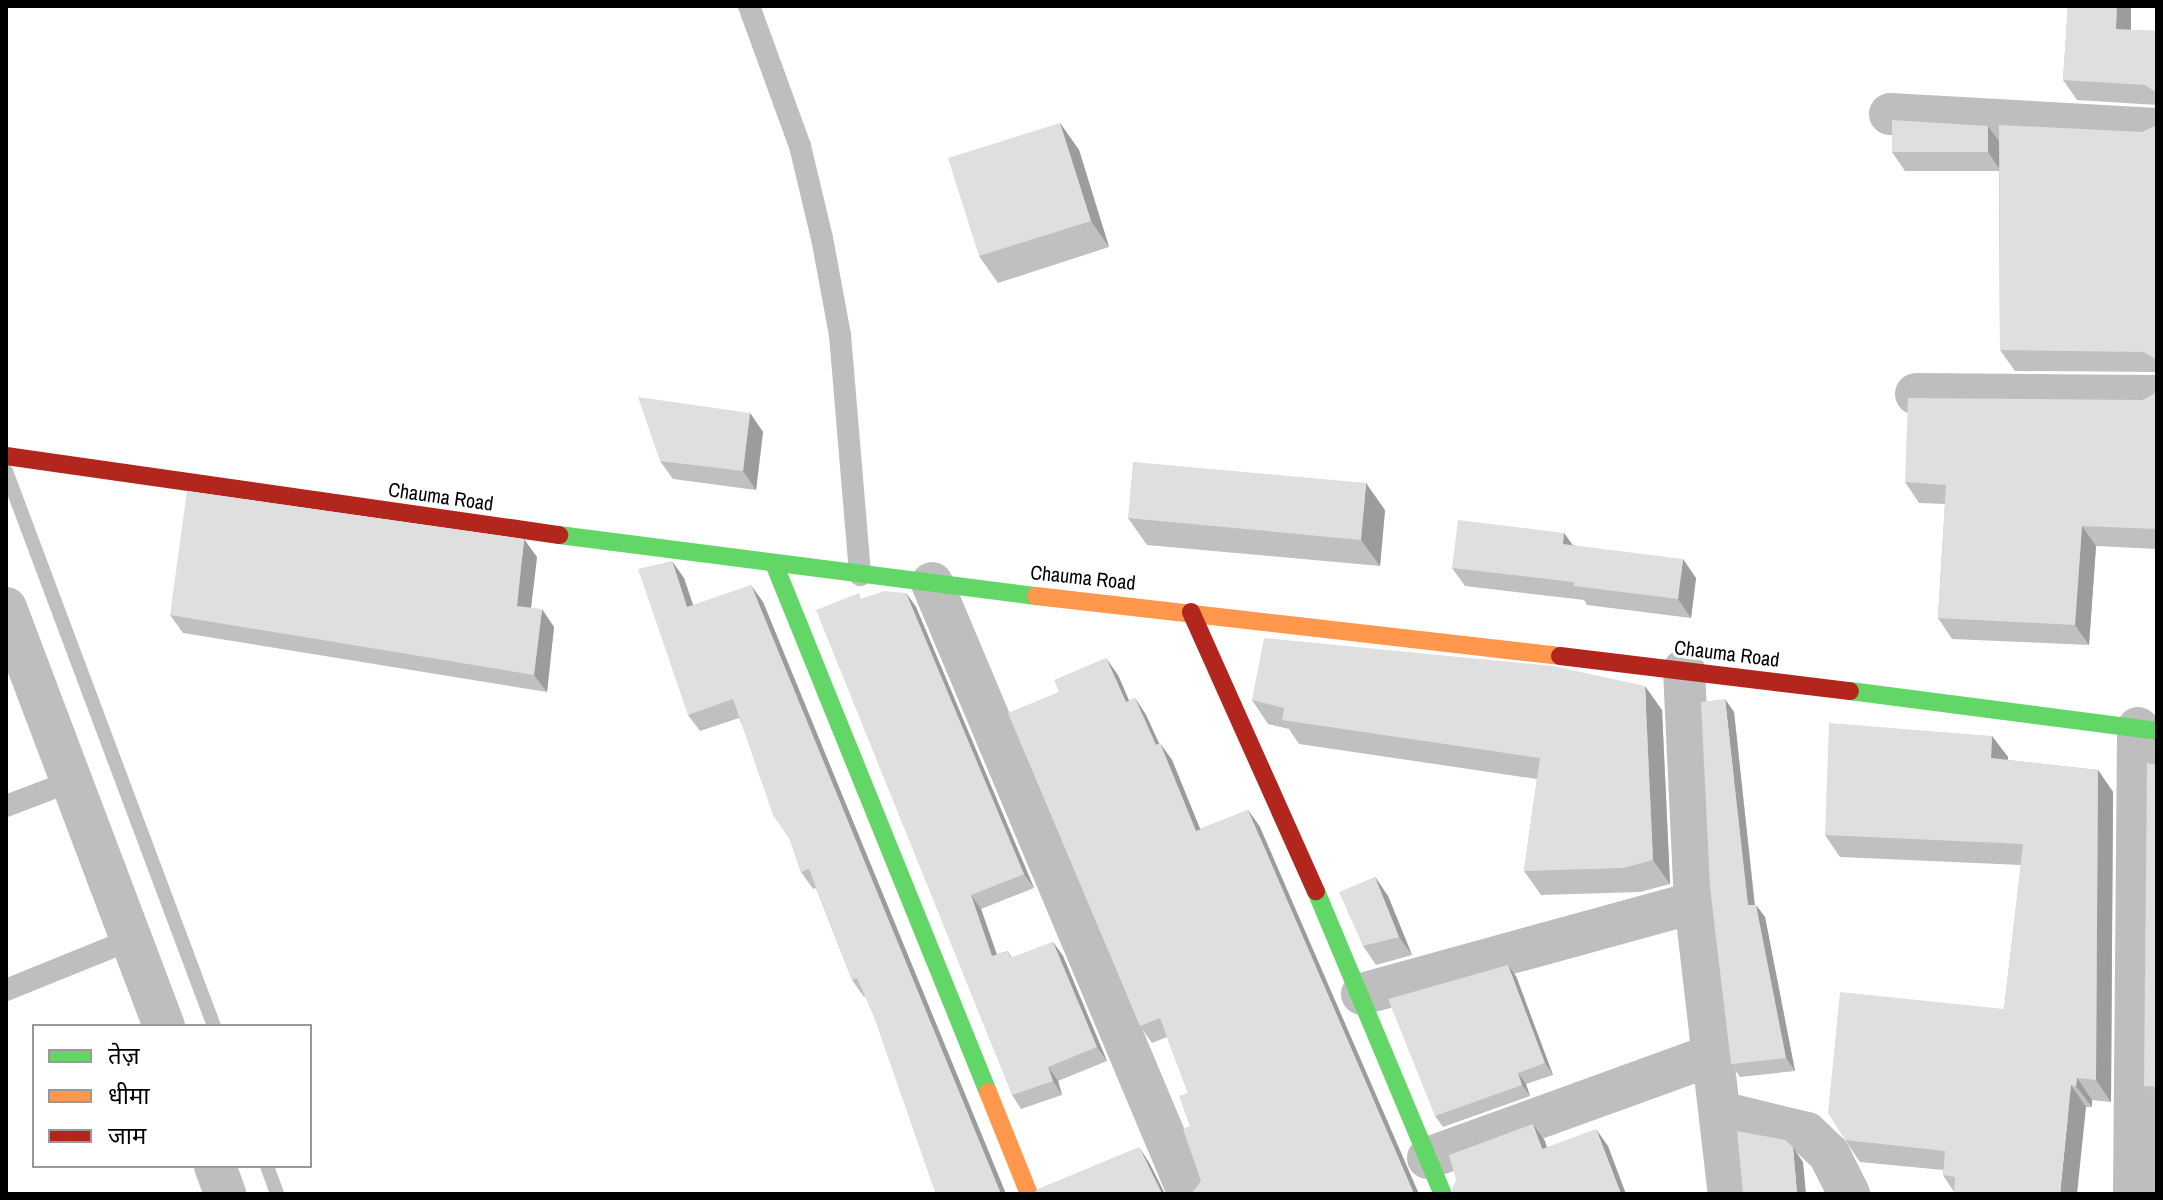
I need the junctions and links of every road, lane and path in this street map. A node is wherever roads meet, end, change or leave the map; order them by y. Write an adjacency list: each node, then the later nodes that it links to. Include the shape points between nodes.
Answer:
1 (749, 6): 8 (lane, via 800,146 822,238 840,335)
2 (1890, 114): 3 (street)
3 (2157, 129)
4 (1916, 394): 5 (street)
5 (2157, 396)
6 (6, 456): 7 (street, Chauma Road)
7 (775, 566): 8 (street, Chauma Road); 26 (street)
8 (860, 575): 9 (street, Chauma Road)
9 (932, 583): 11 (street, Chauma Road); 27 (street)
10 (6, 608): 14 (street)
11 (1191, 612): 12 (street, Chauma Road); 19 (street)
12 (1684, 670): 13 (street, Chauma Road); 16 (street)
13 (2148, 730): 30 (street)
14 (74, 780): 15 (lane); 17 (street)
15 (6, 806)
16 (1695, 902): 19 (street); 21 (street)
17 (132, 939): 18 (lane); 20 (street)
18 (6, 990)
19 (1362, 994): 24 (street)
20 (163, 1024)
21 (1713, 1055): 22 (street); 24 (street)
22 (1720, 1112): 28 (street); 29 (street, via 1807,1133 1829,1154)
23 (216, 1168): 25 (street)
24 (1436, 1176)
25 (225, 1194)
26 (1029, 1194)
27 (1189, 1194)
28 (1729, 1194)
29 (1849, 1194)
30 (2134, 1194)

